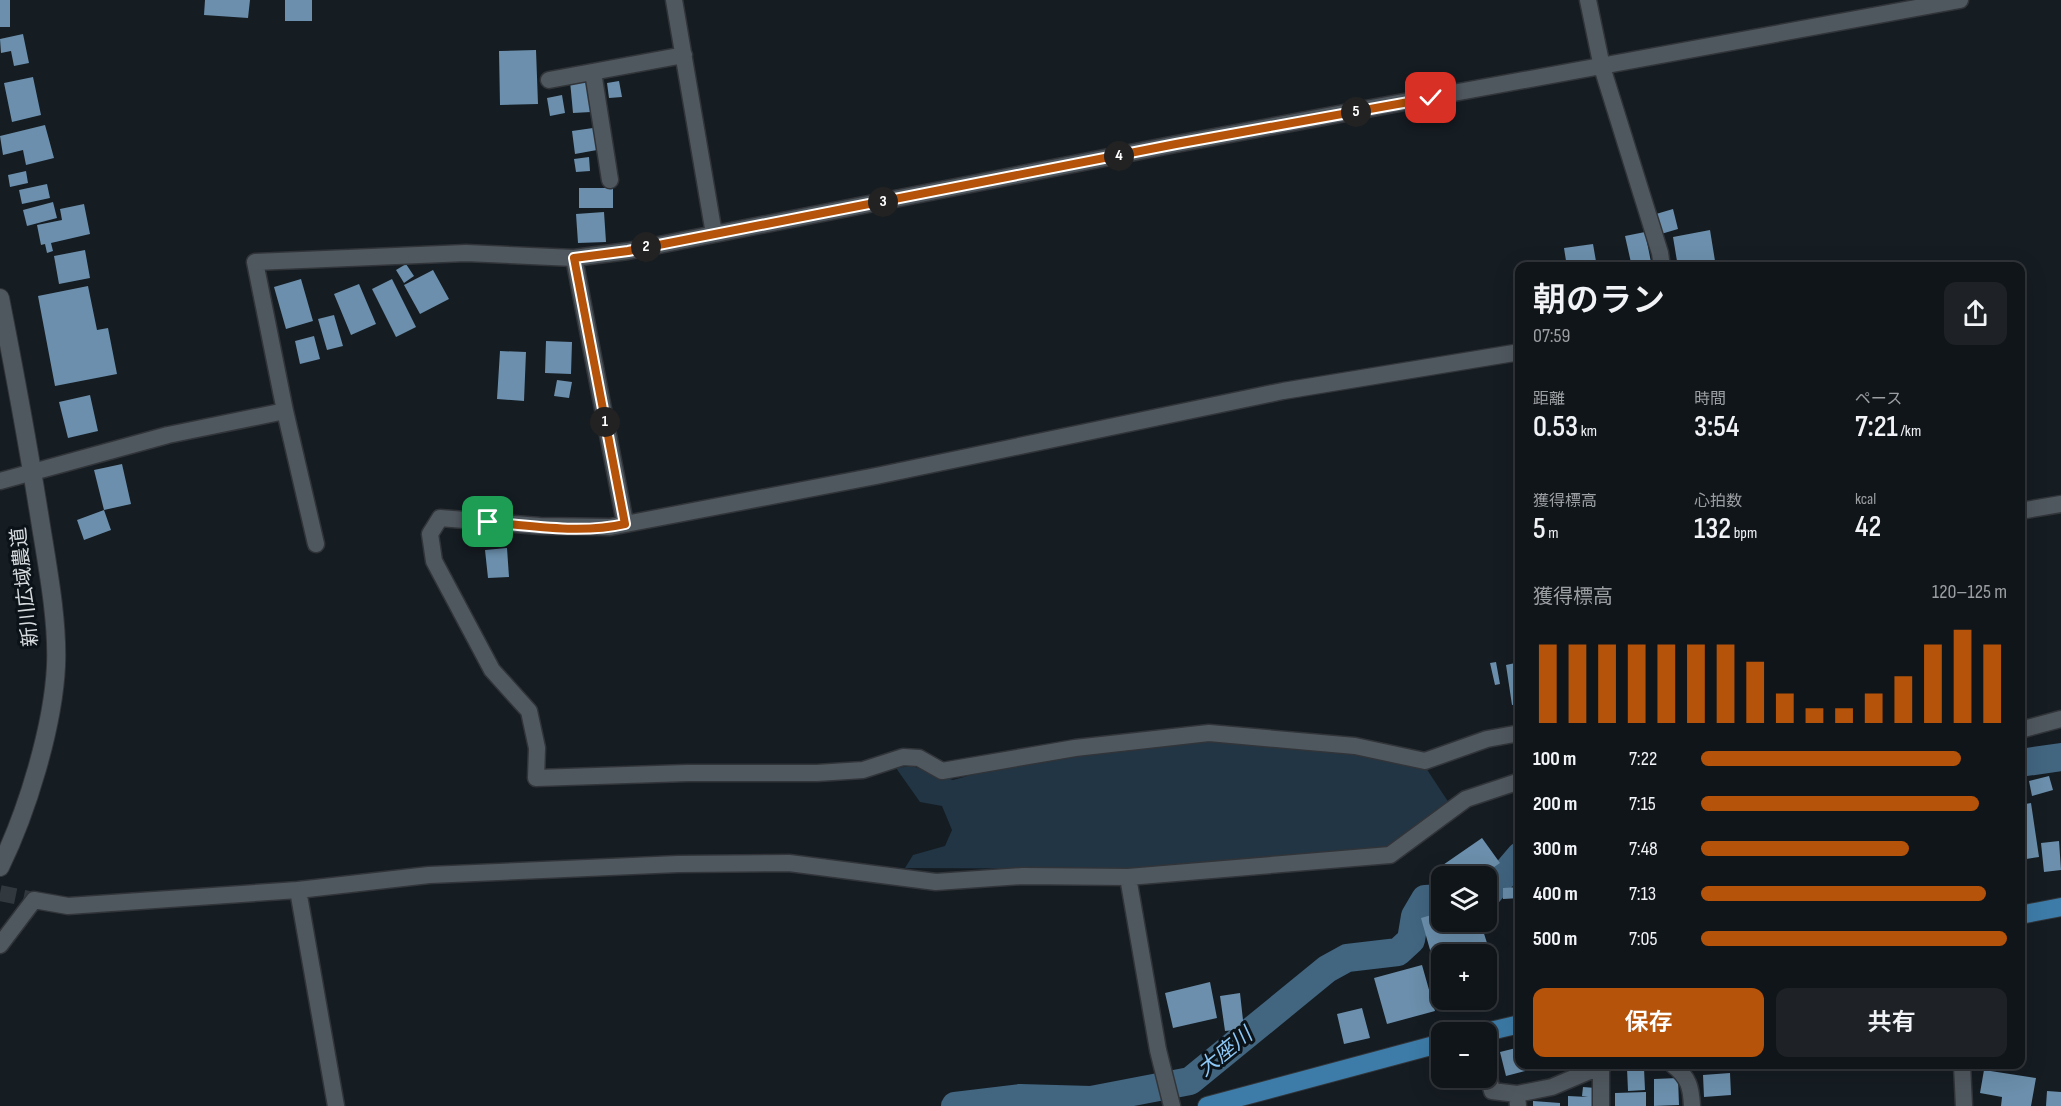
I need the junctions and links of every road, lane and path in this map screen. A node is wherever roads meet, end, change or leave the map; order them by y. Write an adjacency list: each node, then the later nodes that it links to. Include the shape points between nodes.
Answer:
1 (674, 0): 4 (street)
2 (1588, 0): 5 (street)
3 (1960, 0): 5 (street)
4 (684, 55): 6 (street); 9 (street)
5 (1602, 68): 9 (street, via 1176,144); 11 (street)
6 (593, 72): 7 (street); 8 (street)
7 (549, 80)
8 (610, 180)
9 (714, 234): 10 (street)
10 (574, 258): 14 (street, via 466,253 255,262); 19 (street)
11 (1661, 262)
12 (0, 298): 15 (street, 新川広域農道)
13 (1515, 353): 19 (street, via 1283,391)
14 (285, 411): 15 (street, via 168,435); 20 (street)
15 (33, 472): 16 (street); 25 (street, 新川広域農道, via 49,575 56,666 34,773 15,837)
16 (0, 481)
17 (2061, 504): 18 (street)
18 (2025, 510)
19 (625, 524): 23 (street, via 540,526 440,518 430,534 434,561 492,670 529,711 537,748 536,778 687,772 817,773 863,770 903,757 919,758 942,771 1075,748 1209,733 1354,746 1425,761 1487,739)
20 (316, 544)
21 (2061, 719): 22 (street)
22 (2025, 729)
23 (1515, 734)
24 (1515, 783): 26 (street, via 1466,799 1390,855)
25 (0, 867)
26 (1128, 877): 27 (street, via 1023,876 936,882 789,863 678,864 429,875); 41 (street, via 1158,1050)
27 (298, 890): 30 (street, via 69,906 34,900); 40 (street)
28 (2061, 907): 29 (main road)
29 (2025, 914)
30 (0, 945)
31 (1515, 1025): 32 (main road)
32 (1497, 1029)
33 (1431, 1046): 42 (main road)
34 (1595, 1069): 39 (street)
35 (1602, 1069): 43 (street)
36 (1678, 1069): 44 (street, via 1691,1086)
37 (1962, 1069): 45 (street)
38 (1491, 1088): 39 (street)
39 (1518, 1100)
40 (336, 1106)
41 (1172, 1106)
42 (1207, 1106)
43 (1601, 1106)
44 (1692, 1106)
45 (1964, 1106)

